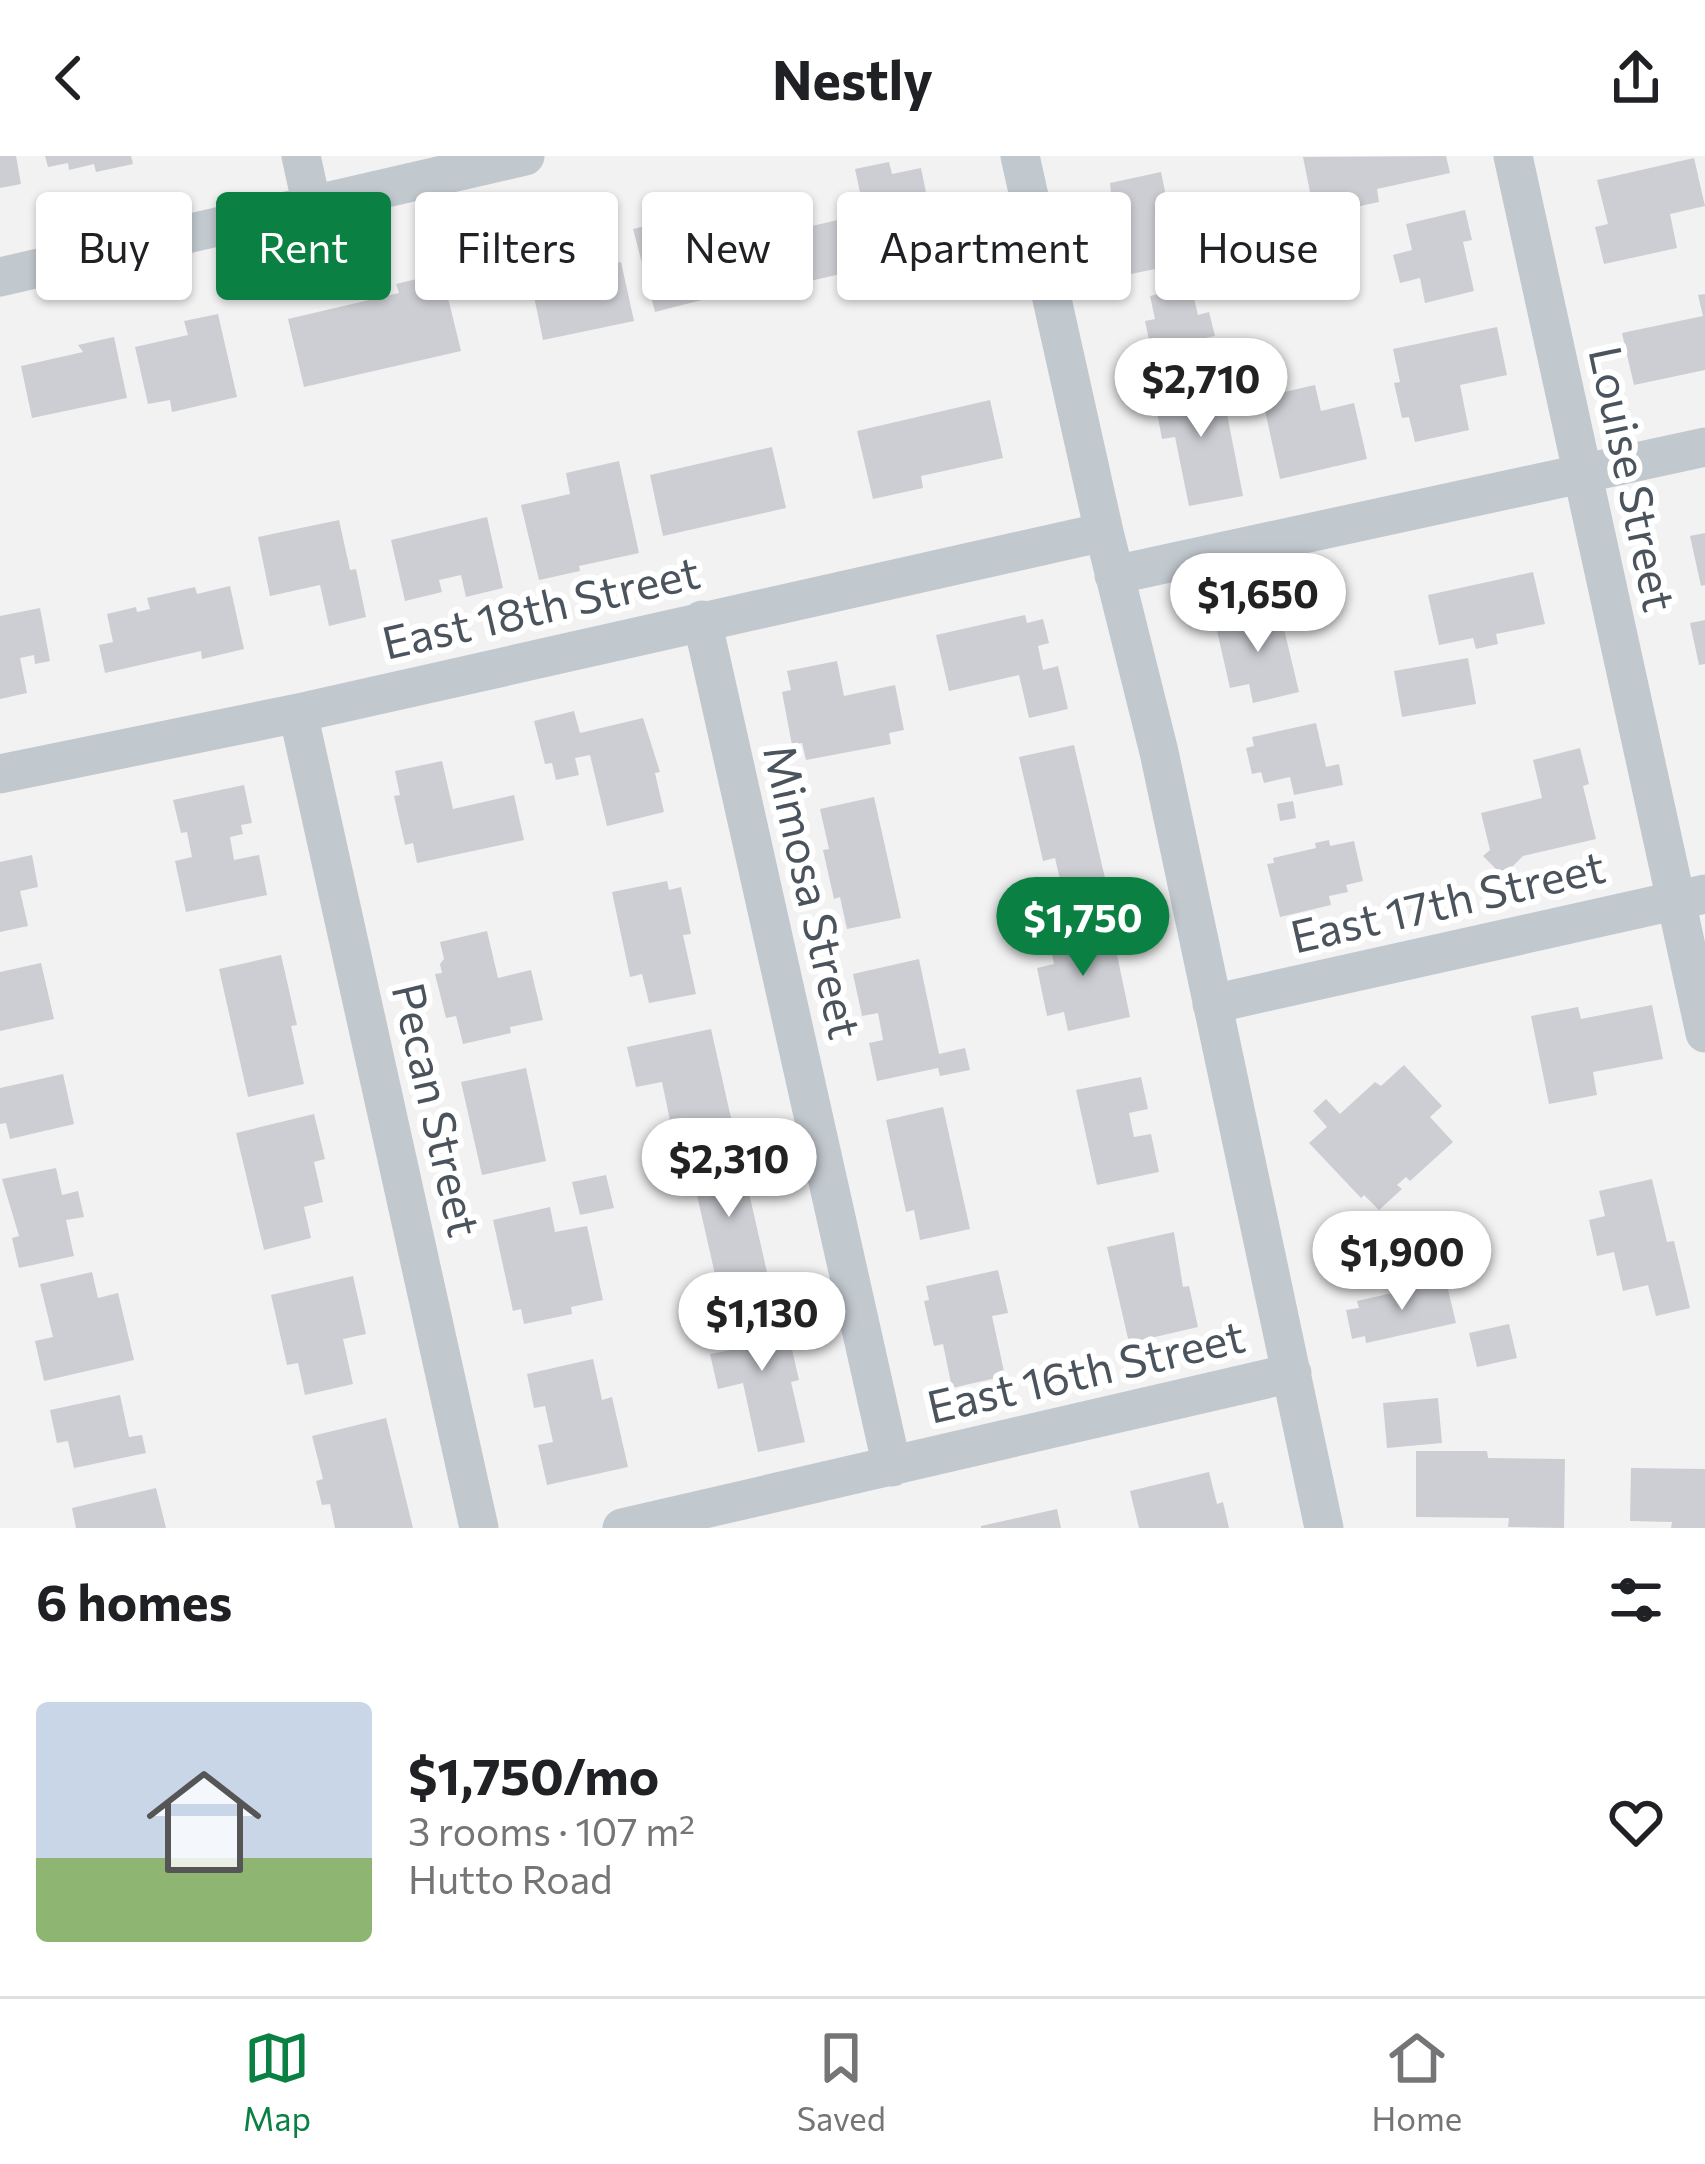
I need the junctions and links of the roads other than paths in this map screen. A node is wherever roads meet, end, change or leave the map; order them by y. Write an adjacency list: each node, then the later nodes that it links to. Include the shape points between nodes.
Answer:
1 (301, 156): 5 (street)
2 (525, 156): 6 (street)
3 (1019, 156): 11 (street)
4 (1513, 156): 10 (street, Louise Street)
5 (309, 192)
6 (372, 192)
7 (216, 228): 8 (street)
8 (0, 277)
9 (1705, 447): 10 (street)
10 (1580, 473): 12 (street); 16 (street, Louise Street)
11 (1104, 532): 12 (street); 13 (street, East 18th Street)
12 (1114, 575): 17 (street)
13 (702, 620): 14 (street, East 18th Street); 20 (street, Mimosa Street)
14 (298, 713): 15 (street, East 18th Street); 21 (street, Pecan Street)
15 (0, 774)
16 (1691, 897): 17 (street, East 17th Street); 18 (street, Louise Street)
17 (1212, 1004): 19 (street)
18 (1705, 1033)
19 (1292, 1373): 20 (street, East 16th Street); 23 (street)
20 (892, 1467): 22 (street, East 16th Street)
21 (479, 1528)
22 (622, 1528)
23 (1324, 1528)

